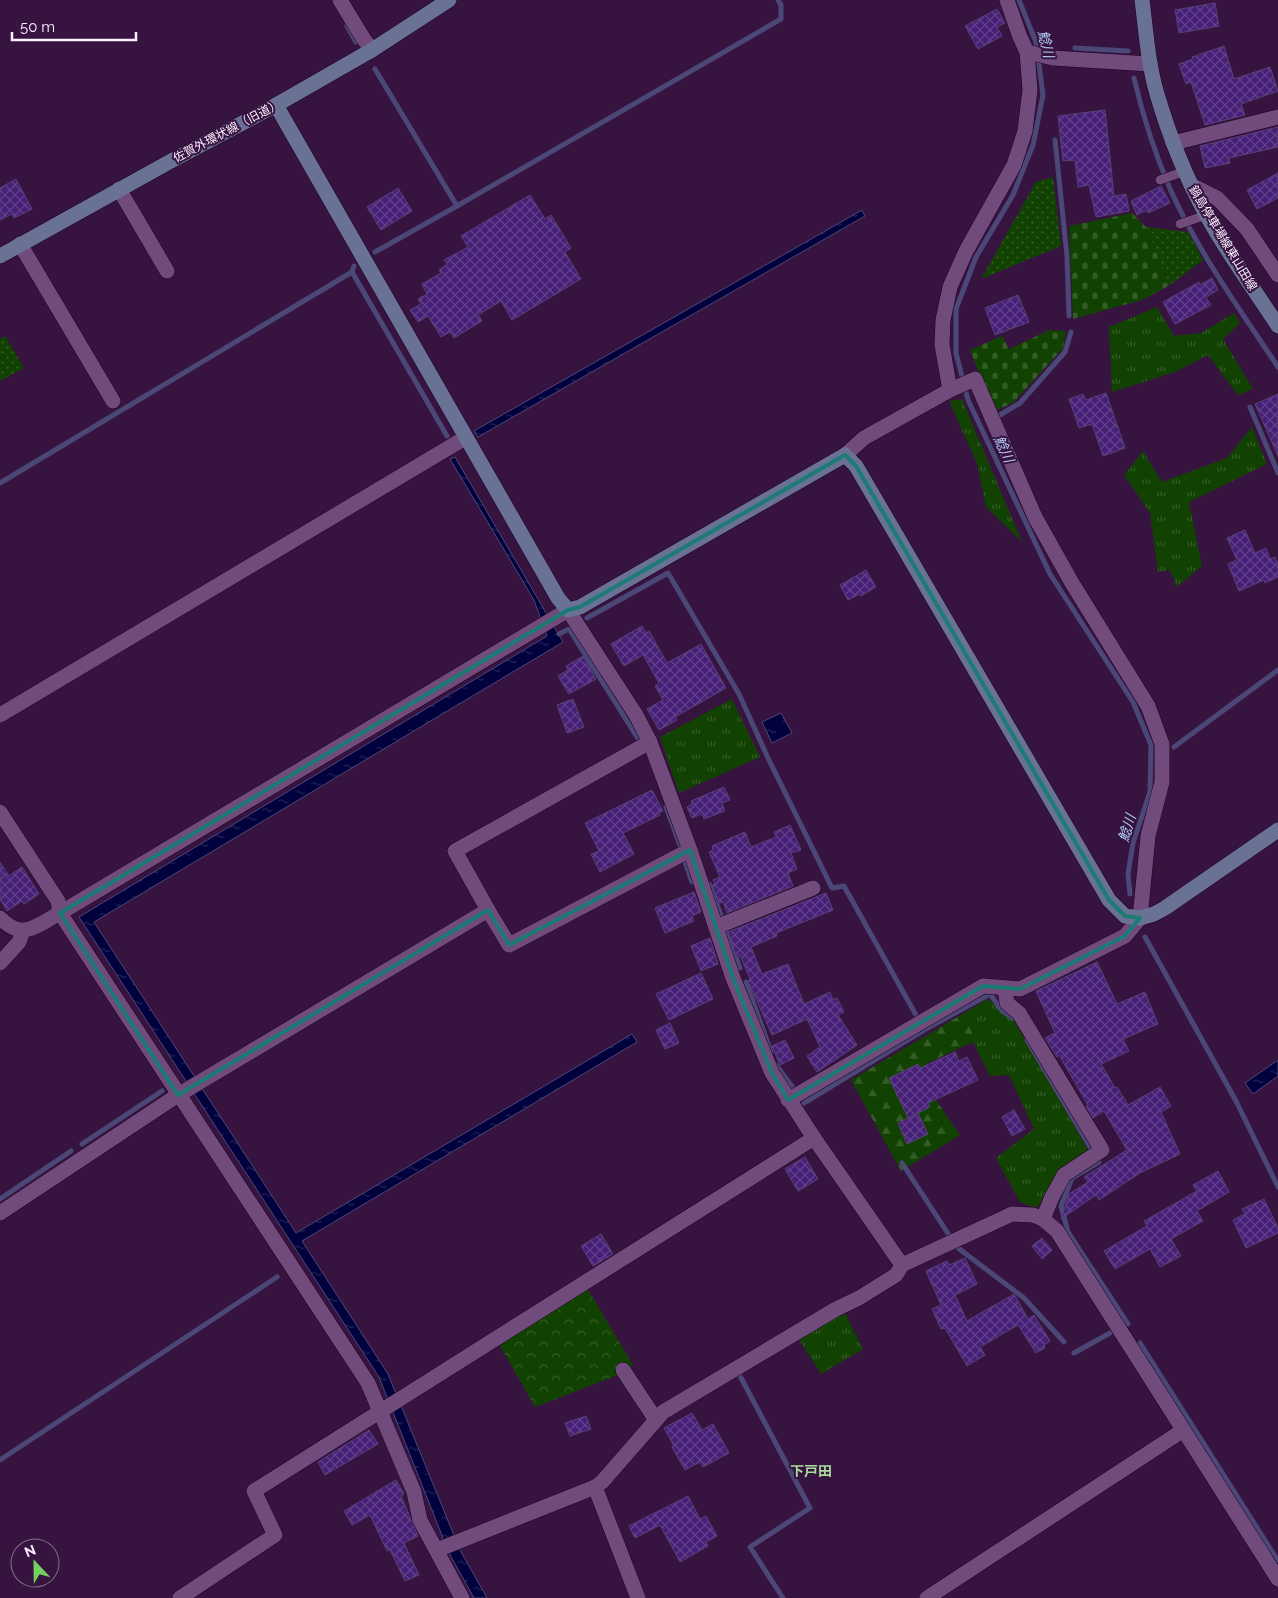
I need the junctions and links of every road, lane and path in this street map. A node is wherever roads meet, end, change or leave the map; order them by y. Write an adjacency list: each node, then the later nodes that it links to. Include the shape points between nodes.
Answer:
1 (341, 0): 5 (street)
2 (449, 0): 5 (street, 佐賀外環状線（旧道）)
3 (1007, 0): 6 (street)
4 (1142, 0): 7 (street, 鍋島停車場線東山田線)
5 (372, 50): 8 (street, 佐賀外環状線（旧道）)
6 (1027, 52): 7 (street, via 1053,58); 22 (street, via 1030,90 1025,130 1014,165 966,251 950,287 942,345)
7 (1150, 64): 10 (street, 鍋島停車場線東山田線)
8 (276, 105): 14 (street, 佐賀外環状線（旧道）); 24 (street)
9 (1278, 117): 10 (street)
10 (1173, 143): 11 (street, 鍋島停車場線東山田線)
11 (1178, 173): 12 (lane); 13 (street, 鍋島停車場線東山田線)
12 (1160, 180)
13 (1191, 185): 15 (street, 鍋島停車場線東山田線); 20 (street, via 1217,198 1247,229)
14 (119, 189): 17 (street, 佐賀外環状線（旧道）); 19 (street)
15 (1199, 217): 16 (lane); 21 (street, 鍋島停車場線東山田線, via 1230,253)
16 (1180, 224)
17 (20, 244): 18 (street, 佐賀外環状線（旧道）); 23 (street)
18 (0, 256)
19 (167, 271)
20 (1278, 275)
21 (1278, 326)
22 (950, 390): 25 (street, via 864,438); 36 (street, via 974,379 1035,517 1148,706 1162,744 1162,782 1148,836)
23 (113, 401)
24 (465, 438): 26 (street); 27 (street)
25 (845, 455): 26 (street, via 580,607); 36 (street, via 856,466 1109,900 1125,916)
26 (568, 610): 28 (street); 34 (street)
27 (0, 715)
28 (650, 742): 31 (street); 33 (street, via 455,851)
29 (0, 812): 34 (street, via 58,901)
30 (1278, 830): 36 (street, via 1165,908)
31 (690, 850): 33 (street, via 509,945); 37 (street)
32 (814, 888): 37 (street)
33 (488, 910): 41 (street)
34 (60, 913): 38 (street); 41 (street)
35 (0, 918): 38 (street, via 8,926)
36 (1140, 918): 40 (street, via 1125,936 1020,989)
37 (716, 927): 42 (street, via 772,1073)
38 (22, 931): 39 (street, via 19,942)
39 (0, 963)
40 (1005, 988): 42 (street, via 983,986); 45 (street, via 1007,1003 1019,1013 1102,1150 1064,1175)
41 (181, 1094): 44 (street); 48 (street, via 368,1383)
42 (788, 1100): 43 (street)
43 (814, 1138): 46 (street); 48 (street)
44 (0, 1213)
45 (1043, 1219): 46 (street, via 1012,1214); 50 (street, via 1057,1231)
46 (902, 1265): 49 (street, via 896,1275 663,1412)
47 (623, 1370): 49 (street)
48 (381, 1412): 52 (street, via 414,1492 420,1520); 54 (street, via 254,1491 275,1535)
49 (656, 1420): 51 (street)
50 (1182, 1431): 53 (street); 57 (street)
51 (595, 1488): 52 (street); 56 (street)
52 (437, 1550): 55 (street)
53 (1278, 1579)
54 (180, 1598)
55 (462, 1598)
56 (638, 1598)
57 (927, 1598)

